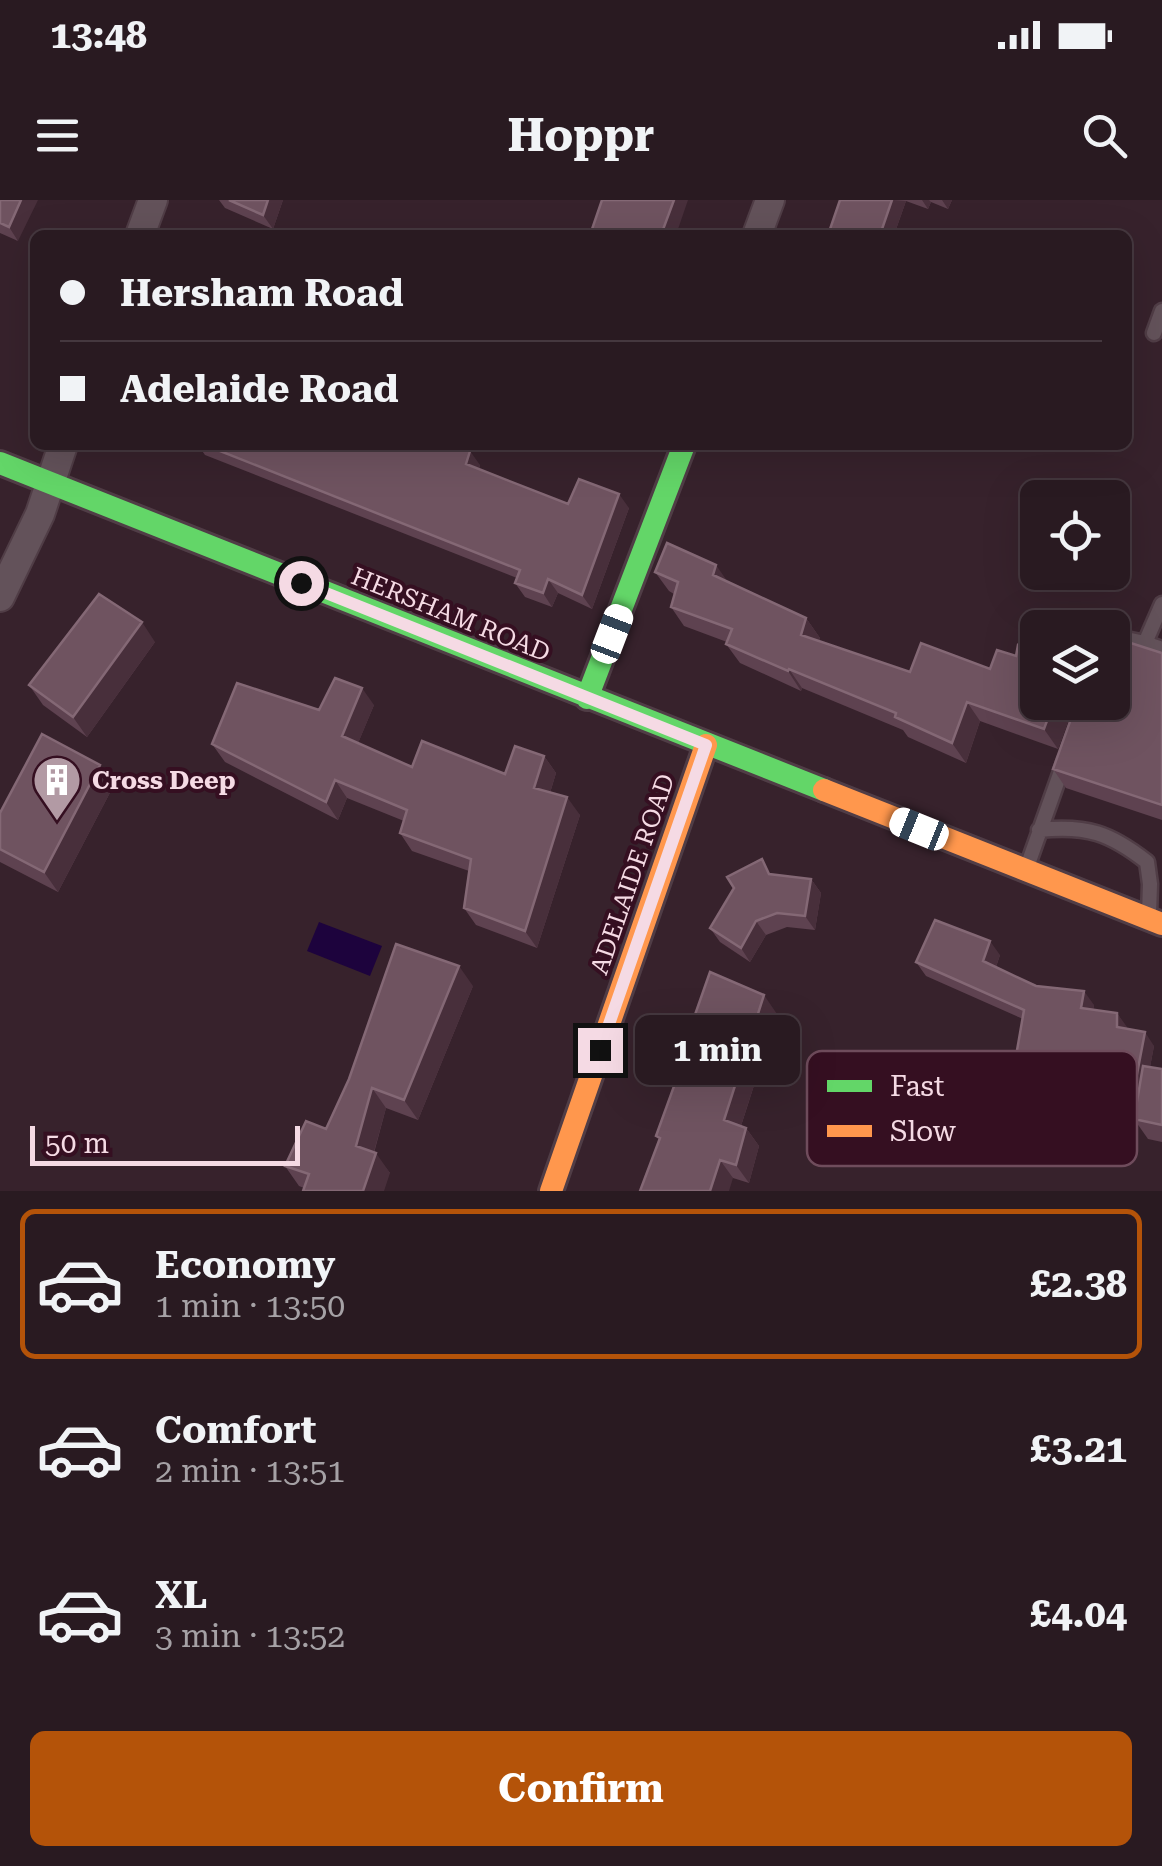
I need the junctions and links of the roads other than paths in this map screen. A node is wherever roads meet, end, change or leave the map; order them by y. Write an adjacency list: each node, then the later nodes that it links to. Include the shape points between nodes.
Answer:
1 (153, 200): 3 (street)
2 (770, 200): 4 (street)
3 (142, 230)
4 (760, 230)
5 (1162, 311): 6 (lane)
6 (1154, 332)
7 (61, 450): 10 (street)
8 (682, 450): 16 (main road)
9 (0, 462): 10 (main road, HERSHAM ROAD)
10 (50, 483): 11 (street); 16 (main road, HERSHAM ROAD)
11 (0, 597)
12 (1162, 604): 14 (lane)
13 (1130, 640): 14 (lane)
14 (1146, 643): 15 (lane)
15 (1162, 649)
16 (588, 698): 18 (main road, HERSHAM ROAD)
17 (1073, 739): 19 (lane)
18 (706, 745): 20 (main road, HERSHAM ROAD); 22 (main road, ADELAIDE ROAD)
19 (1040, 830): 20 (lane); 21 (lane, via 1076,826 1122,843 1147,862)
20 (1026, 870): 21 (main road, HERSHAM ROAD)
21 (1155, 922)
22 (551, 1191)

